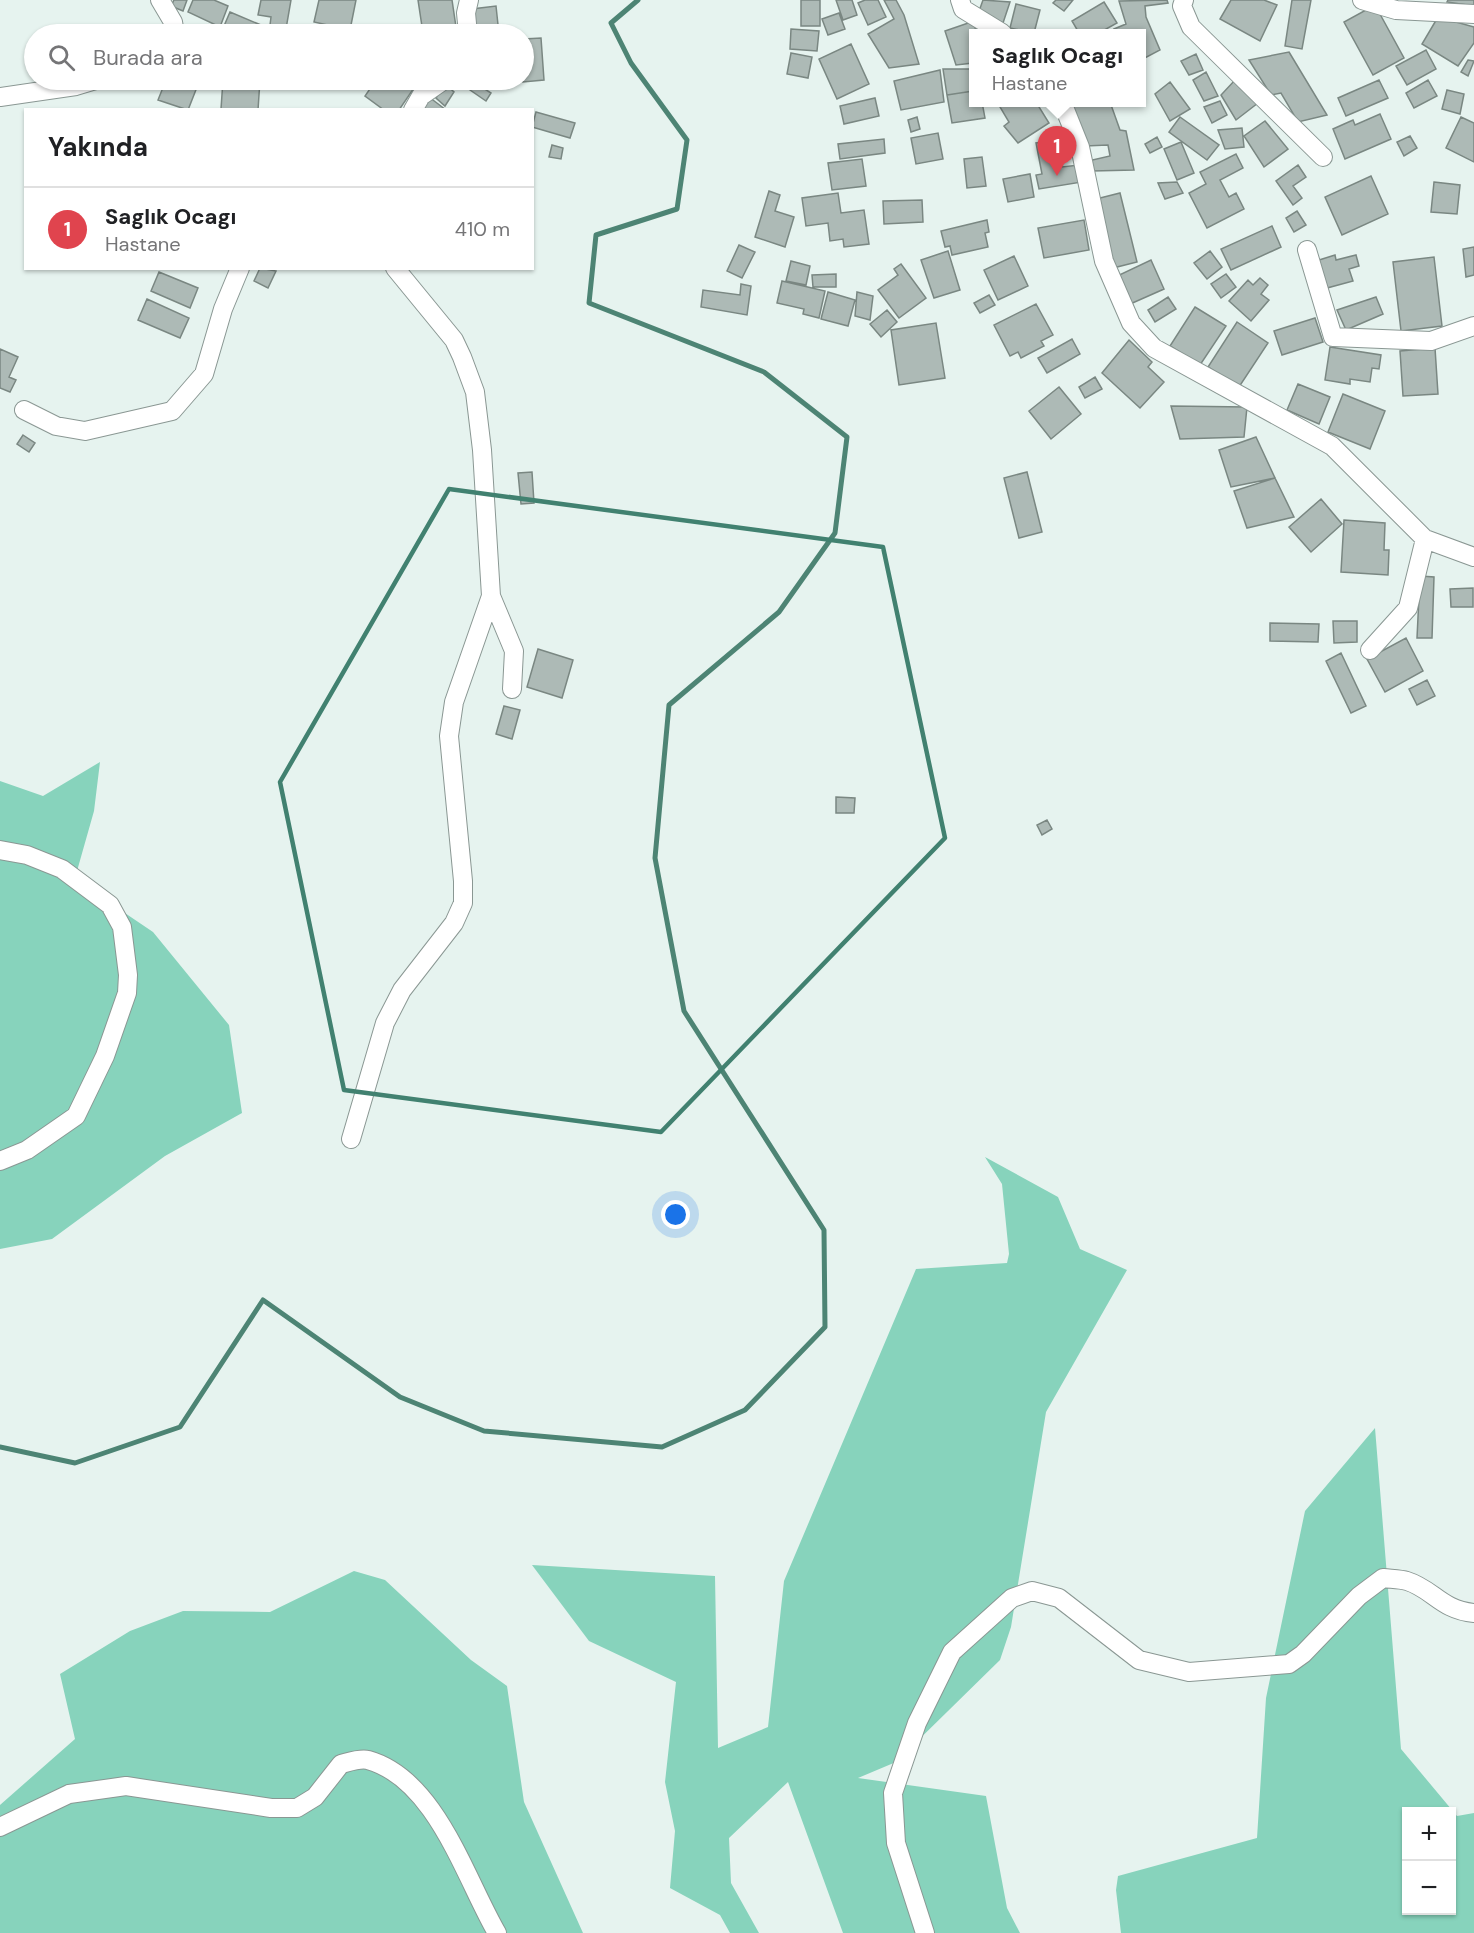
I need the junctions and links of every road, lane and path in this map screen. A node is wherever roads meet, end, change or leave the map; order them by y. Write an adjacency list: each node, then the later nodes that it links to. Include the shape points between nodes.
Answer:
1 (160, 0): 7 (street)
2 (469, 0): 8 (street)
3 (960, 0): 9 (street, via 963,9)
4 (1184, 0): 15 (street, via 1182,6 1191,27)
5 (1362, 0): 6 (street, via 1396,10)
6 (1474, 14)
7 (172, 24)
8 (467, 24)
9 (996, 29)
10 (48, 90): 12 (street)
11 (430, 90): 14 (street)
12 (0, 97)
13 (1064, 107): 21 (street, via 1080,147 1104,261 1131,323 1154,348 1332,446)
14 (414, 108)
15 (1323, 157)
16 (1307, 250): 19 (street, via 1333,338 1431,341)
17 (239, 270): 20 (street, via 204,374 172,411 85,431 56,426)
18 (397, 270): 23 (street, via 454,340 475,392)
19 (1474, 326)
20 (24, 410)
21 (1425, 539): 22 (street); 24 (street, via 1408,608)
22 (1474, 557)
23 (491, 596): 25 (street, via 514,651); 27 (street, via 454,702 449,736 462,903 454,922 402,990 388,1015)
24 (1370, 650)
25 (512, 689)
26 (0, 850): 28 (street, via 27,855 62,869 110,905 122,927 128,975 127,993 105,1056 76,1116 27,1150)
27 (351, 1139)
28 (0, 1161)
29 (1474, 1613): 32 (street, via 1446,1606 1408,1581 1383,1578 1289,1664 1189,1672 1139,1660 1059,1598 1032,1591 1012,1598 952,1652 917,1723 893,1793 896,1844)
30 (0, 1827): 31 (street, via 69,1794 126,1786 297,1809 315,1797 341,1764 366,1759 399,1775 422,1797 465,1868)
31 (497, 1933)
32 (925, 1933)

